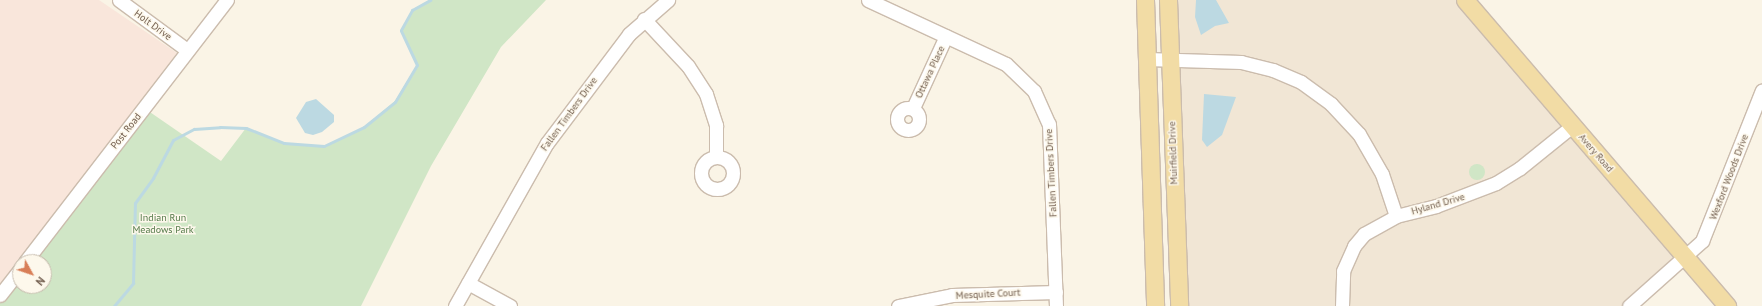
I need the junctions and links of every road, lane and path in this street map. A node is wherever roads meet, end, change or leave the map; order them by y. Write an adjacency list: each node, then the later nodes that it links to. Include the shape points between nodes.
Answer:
1 (119, 0): 10 (street, Holt Drive)
2 (227, 0): 10 (street, Post Road)
3 (668, 0): 8 (street, Fallen Timbers Drive)
4 (868, 0): 9 (street, Fallen Timbers Drive)
5 (1145, 0): 11 (main road)
6 (1168, 0): 12 (main road, Muirfield Drive)
7 (1465, 0): 15 (main road, Avery Road)
8 (644, 19): 16 (street, via 688,66 706,94 716,125); 21 (street, Fallen Timbers Drive, via 546,143)
9 (946, 36): 14 (street, Ottawa Place); 22 (street, Fallen Timbers Drive, via 1006,64 1022,76 1043,106 1051,142)
10 (187, 50): 18 (street, Post Road)
11 (1147, 59): 12 (street); 28 (main road)
12 (1170, 59): 17 (street, via 1216,59 1259,65 1286,74 1319,94 1346,118 1370,150 1382,174); 29 (main road, Muirfield Drive)
13 (1762, 90): 19 (street, Wexford Woods Drive, via 1709,228 1697,248)
14 (913, 108)
15 (1572, 126): 17 (street, Hyland Drive, via 1520,168 1496,183 1436,206); 19 (main road, Avery Road)
16 (716, 157)
17 (1396, 216): 30 (street, Hyland Drive, via 1364,234 1354,246 1343,271)
18 (31, 254)
19 (1686, 258): 31 (street, Wexford Woods Drive); 32 (main road, Avery Road)
20 (12, 279): 23 (street)
21 (468, 283): 24 (street, Fallen Timbers Drive); 25 (street)
22 (1056, 292): 26 (street, Mesquite Court, via 952,296); 27 (street, Fallen Timbers Drive)
23 (0, 295)
24 (455, 306)
25 (510, 306)
26 (898, 306)
27 (1056, 306)
28 (1155, 306)
29 (1179, 306)
30 (1342, 306)
31 (1629, 306)
32 (1728, 306)

